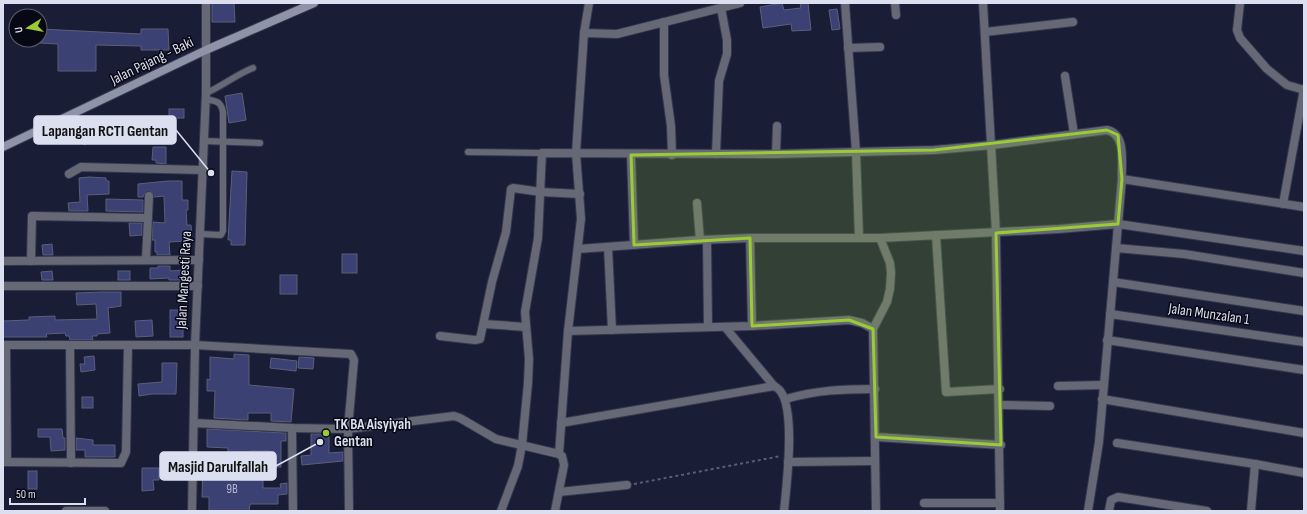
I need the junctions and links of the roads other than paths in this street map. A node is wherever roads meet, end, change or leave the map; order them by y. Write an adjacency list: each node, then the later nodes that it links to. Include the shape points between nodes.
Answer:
1 (206, 3): 17 (street, Jalan Mangesti Raya)
2 (314, 3): 17 (main road, Jalan Pajang - Baki)
3 (589, 3): 14 (street)
4 (740, 3): 9 (street)
5 (845, 3): 16 (street)
6 (895, 3): 10 (street)
7 (983, 3): 13 (street)
8 (1240, 3): 20 (street, via 1237,30 1240,38 1267,69 1287,85)
9 (721, 8): 11 (street); 33 (street, via 727,54 719,81)
10 (896, 15)
11 (664, 22): 14 (street, via 617,34); 36 (street, via 664,75)
12 (1073, 22): 13 (street)
13 (986, 32): 27 (street)
14 (584, 33): 32 (street)
15 (880, 47): 16 (street)
16 (848, 48): 30 (street)
17 (206, 50): 21 (street, Jalan Mangesti Raya); 28 (main road, Jalan Pajang - Baki)
18 (253, 68): 21 (lane, via 236,74)
19 (1065, 76): 23 (street)
20 (1304, 89): 44 (street)
21 (206, 96): 24 (street, Jalan Mangesti Raya); 25 (lane, via 222,105)
22 (777, 126): 34 (street)
23 (1074, 134): 27 (street); 39 (street, via 1107,130 1115,133 1120,139)
24 (203, 141): 25 (lane); 37 (street, Jalan Mangesti Raya)
25 (225, 143): 26 (lane); 49 (lane, via 223,233)
26 (260, 143)
27 (992, 145): 30 (street, via 934,150); 48 (street)
28 (3, 147)
29 (468, 152): 31 (lane)
30 (856, 152): 34 (street); 51 (street)
31 (542, 153): 32 (street); 40 (street)
32 (576, 153): 35 (street); 41 (street)
33 (716, 154): 34 (street); 36 (street)
34 (776, 154)
35 (631, 155): 36 (street); 55 (street)
36 (672, 155)
37 (202, 170): 38 (street, via 81,167); 49 (street, Jalan Mangesti Raya)
38 (69, 174)
39 (1122, 179): 44 (street); 47 (street)
40 (541, 192): 41 (street); 70 (street, via 510,189 506,232); 72 (street, via 538,238 525,312)
41 (580, 194): 58 (street)
42 (149, 196): 46 (street)
43 (697, 202): 54 (street)
44 (1283, 204): 45 (street)
45 (1304, 207)
46 (148, 218): 60 (street); 63 (street, via 32,216)
47 (1118, 224): 48 (street); 57 (street); 59 (street)
48 (996, 233): 50 (street); 90 (street)
49 (200, 234): 61 (street, Jalan Mangesti Raya)
50 (936, 235): 53 (street); 90 (street, via 946,392)
51 (860, 237): 52 (street); 53 (street)
52 (750, 238): 54 (street); 71 (street)
53 (880, 238): 75 (street, via 890,263 890,289 887,302)
54 (703, 240): 55 (street); 73 (street)
55 (634, 245): 56 (street)
56 (608, 247): 58 (street); 76 (street)
57 (1116, 248): 64 (street, via 1184,254); 65 (street)
58 (578, 250): 77 (street)
59 (1304, 251)
60 (146, 260): 61 (street); 63 (street)
61 (199, 260): 67 (street, Jalan Mangesti Raya)
62 (3, 261): 63 (street)
63 (31, 261)
64 (1304, 274)
65 (1113, 282): 68 (street); 69 (street)
66 (3, 286): 67 (street)
67 (198, 286): 84 (street, Jalan Mangesti Raya)
68 (1304, 311)
69 (1110, 314): 79 (street); 80 (street, Jalan Munzalan 1)
70 (484, 324): 72 (street); 78 (street, via 478,340)
71 (752, 326): 74 (street); 75 (street, via 849,320)
72 (526, 327): 102 (street, via 529,359)
73 (708, 327): 74 (street); 76 (street)
74 (725, 327): 87 (street)
75 (872, 329): 89 (street)
76 (612, 330): 77 (street)
77 (568, 331): 96 (street)
78 (440, 336)
79 (1107, 340): 85 (street); 86 (street)
80 (1304, 342)
81 (4, 345): 82 (street); 107 (street)
82 (70, 345): 83 (street); 108 (street)
83 (128, 345): 84 (street); 108 (street, via 124,460 115,464)
84 (195, 345): 95 (street, Jalan Mangesti Raya); 98 (street, via 351,354 354,360)
85 (1304, 370)
86 (1103, 385): 88 (street); 92 (street)
87 (774, 386): 91 (street, via 780,389); 96 (street)
88 (1058, 386)
89 (875, 389): 91 (street, via 809,392); 100 (street)
90 (1000, 390): 93 (street)
91 (786, 399): 105 (street, via 790,436)
92 (1102, 399): 99 (street); 124 (street, via 1099,442)
93 (1000, 405): 94 (street); 103 (street)
94 (1050, 406)
95 (194, 423): 97 (street); 117 (street, Jalan Mangesti Raya)
96 (561, 423): 104 (street)
97 (292, 428): 98 (street); 118 (street)
98 (348, 429): 102 (street, via 454,416 496,439); 119 (street)
99 (1304, 433)
100 (876, 437): 103 (street); 106 (street)
101 (1117, 443): 109 (street)
102 (522, 445): 104 (street); 120 (street, via 518,466)
103 (1001, 445): 114 (street)
104 (559, 454): 112 (street, via 564,465)
105 (788, 458): 106 (street); 122 (street)
106 (875, 461): 123 (street)
107 (5, 462): 108 (street)
108 (71, 463)
109 (1254, 464): 110 (street); 127 (street)
110 (1304, 473)
111 (627, 485): 112 (street)
112 (559, 492): 121 (street)
113 (924, 503): 114 (street)
114 (1000, 507)
115 (105, 510): 116 (street)
116 (66, 511)
117 (192, 511)
118 (293, 511)
119 (349, 511)
120 (501, 511)
121 (555, 511)
122 (784, 511)
123 (876, 511)
124 (1088, 511)
125 (1109, 511): 126 (street, via 1111,500 1118,497)
126 (1207, 511)
127 (1251, 511)

